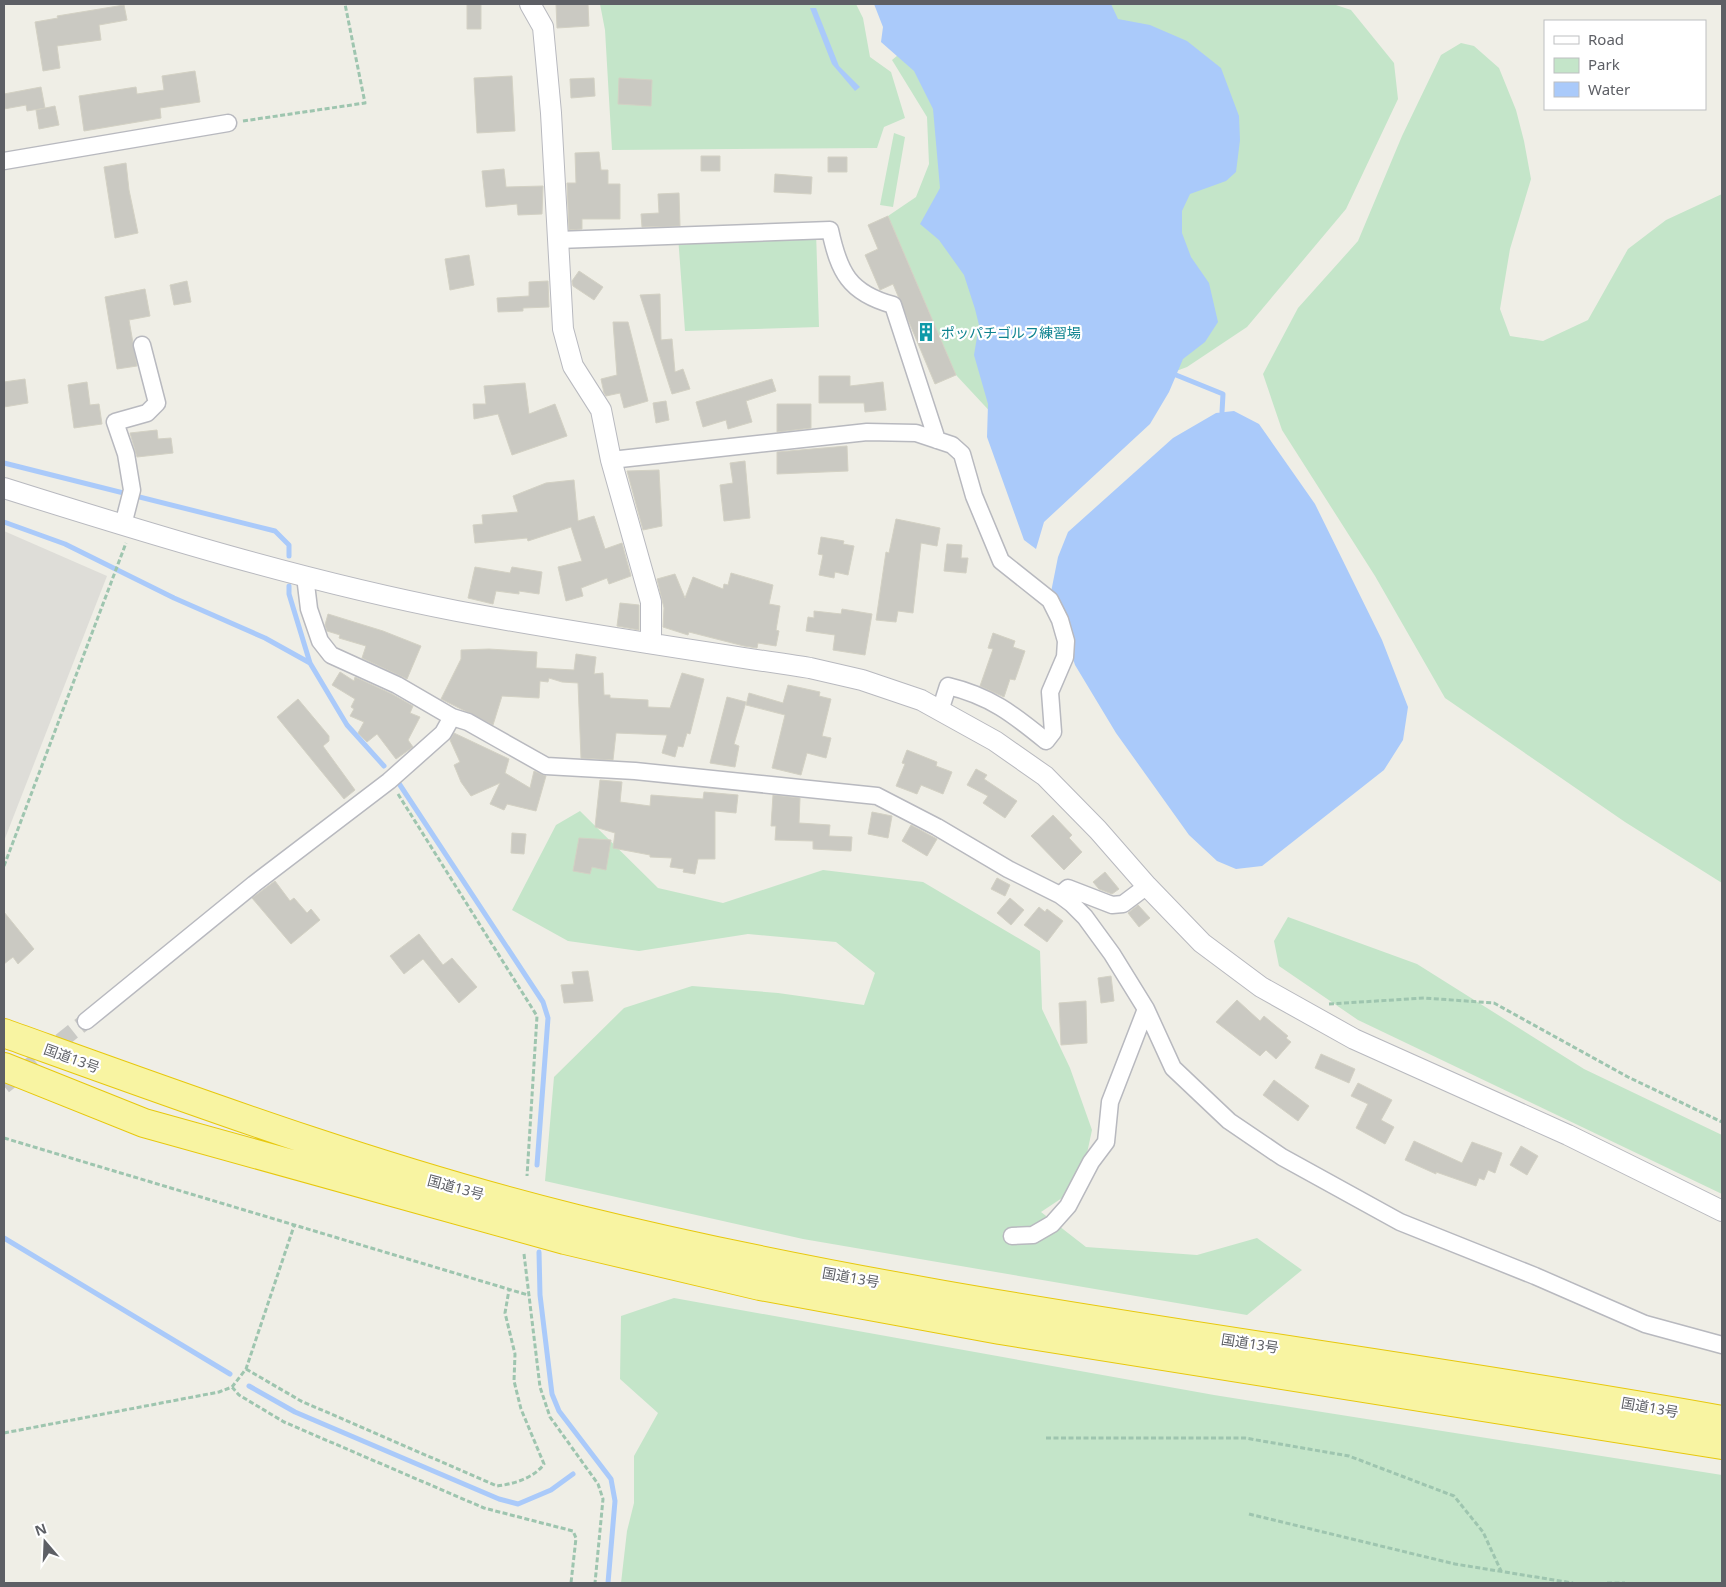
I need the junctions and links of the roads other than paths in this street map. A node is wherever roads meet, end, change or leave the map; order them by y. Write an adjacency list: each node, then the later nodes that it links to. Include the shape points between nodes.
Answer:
1 (530, 4): 4 (street, via 543,27)
2 (228, 123): 3 (street)
3 (4, 161)
4 (558, 240): 6 (street, via 830,230 843,274 857,288 880,302 893,305); 7 (street, via 563,329 573,366 601,410)
5 (142, 346): 9 (street, via 157,403 147,413 115,422 126,454 132,490)
6 (937, 440): 7 (street, via 916,433 867,432); 12 (street, via 952,445 962,454 974,496 1001,561 1050,600 1066,641 1065,656 1050,692 1053,732 1046,741 992,700 966,690 948,686)
7 (612, 460): 11 (street, via 651,602)
8 (4, 488): 9 (street)
9 (125, 516): 10 (street)
10 (305, 576): 11 (street, via 456,610); 13 (street, via 309,610 320,640 331,655 397,685)
11 (651, 643): 12 (street, via 810,668 862,680 921,700)
12 (940, 711): 14 (street, via 995,741 1045,776)
13 (452, 717): 15 (street, via 474,725 546,766 665,774 877,796 937,827 1008,870); 18 (street, via 443,732 389,781 254,884)
14 (1147, 886): 15 (street, via 1123,904 1112,905 1068,888); 24 (street, via 1202,944 1262,988 1354,1039 1568,1135)
15 (1060, 895): 16 (street, via 1085,917)
16 (1146, 1009): 25 (street, via 1110,1102 1106,1142 1091,1162 1068,1206 1052,1224 1034,1235); 26 (street, via 1173,1068 1229,1121 1282,1157 1400,1222 1645,1324)
17 (4, 1015): 22 (highway, via 146,1075)
18 (86, 1021)
19 (4, 1033): 22 (highway, 国道13号)
20 (4, 1067): 23 (highway, 国道13号)
21 (4, 1080): 23 (highway)
22 (193, 1102): 27 (highway, 国道13号, via 408,1174 576,1219 774,1264)
23 (144, 1122): 28 (highway, 国道13号, via 565,1240 760,1286 1000,1330)
24 (1722, 1211)
25 (1012, 1236)
26 (1722, 1345)
27 (1722, 1420)
28 (1722, 1445)

